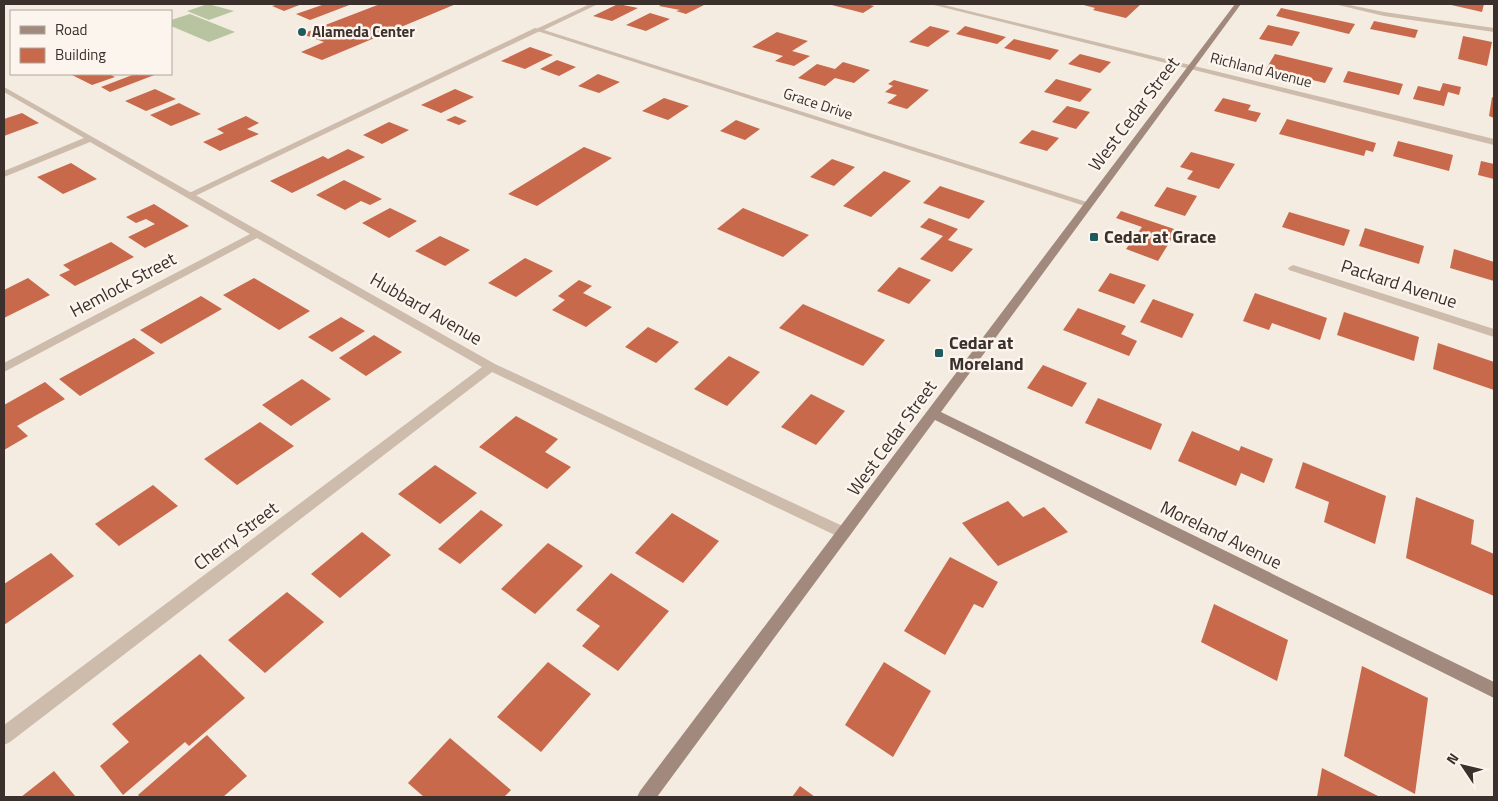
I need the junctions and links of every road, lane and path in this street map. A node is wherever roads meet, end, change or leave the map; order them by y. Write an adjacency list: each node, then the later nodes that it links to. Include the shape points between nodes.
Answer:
1 (595, 4): 5 (street)
2 (933, 4): 7 (street, Richland Avenue)
3 (1238, 4): 7 (street, West Cedar Street)
4 (1337, 4): 6 (street)
5 (538, 30): 12 (street); 13 (street, Grace Drive)
6 (1494, 30)
7 (1191, 67): 10 (street, Richland Avenue); 13 (street, West Cedar Street)
8 (4, 89): 9 (street, Hubbard Avenue)
9 (90, 139): 11 (street); 12 (street, Hubbard Avenue)
10 (1494, 142)
11 (4, 174)
12 (190, 194): 14 (street, Hubbard Avenue)
13 (1088, 204): 19 (street, West Cedar Street)
14 (259, 233): 17 (street, Hubbard Avenue); 18 (street, Hemlock Street)
15 (1293, 268): 16 (street, Packard Avenue)
16 (1494, 333)
17 (491, 367): 20 (street, Hubbard Avenue); 22 (street, Cherry Street)
18 (4, 368)
19 (931, 413): 20 (street, West Cedar Street); 21 (street, Moreland Avenue)
20 (844, 533): 23 (street, West Cedar Street)
21 (1494, 690)
22 (4, 736)
23 (646, 797)

